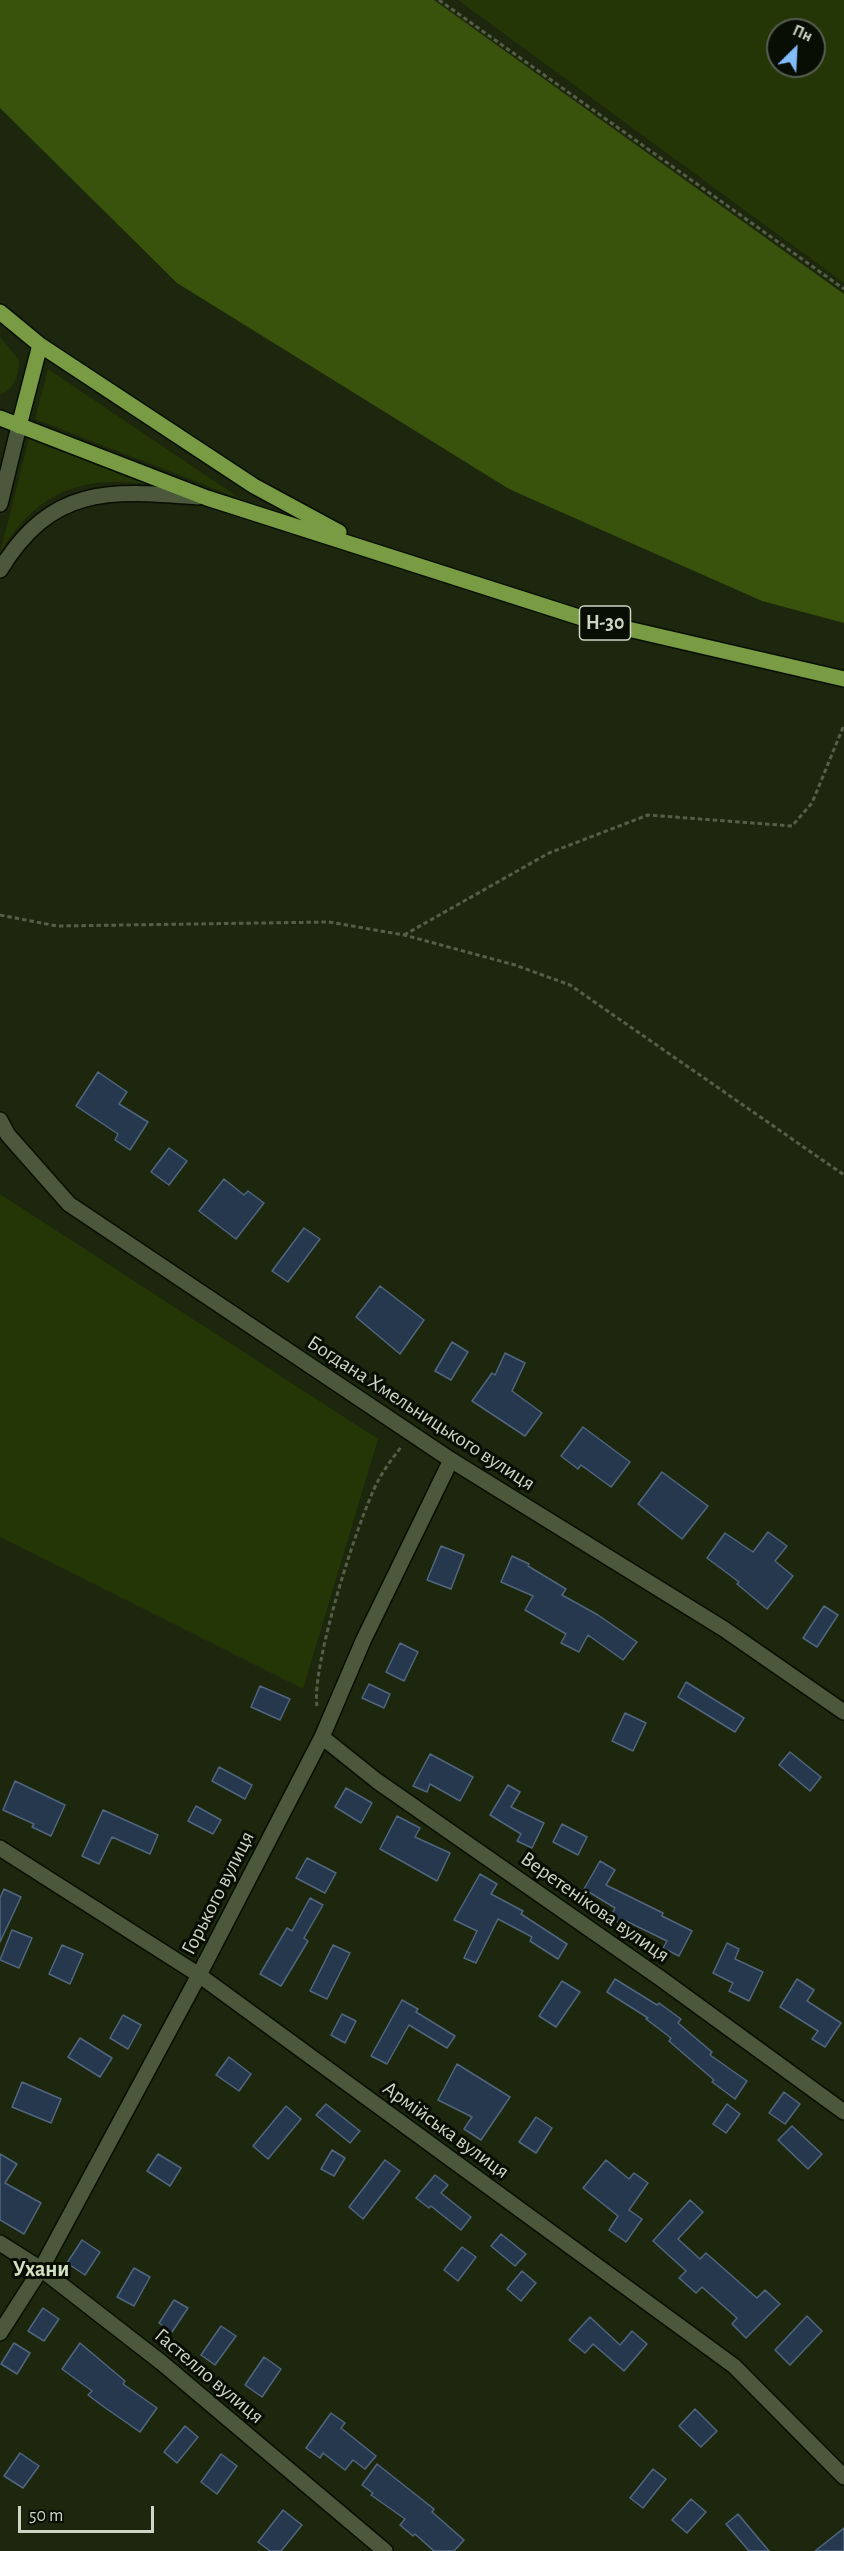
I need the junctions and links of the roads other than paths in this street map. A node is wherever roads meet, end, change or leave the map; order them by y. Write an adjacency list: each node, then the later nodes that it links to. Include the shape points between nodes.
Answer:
1 (0, 312): 2 (main road, Н-30)
2 (40, 345): 4 (main road); 7 (main road, Н-30, via 254,486)
3 (0, 418): 4 (main road, Н-30)
4 (19, 426): 5 (main road, Н-30); 6 (street)
5 (207, 498): 7 (main road, Н-30); 8 (street, via 131,492 94,496 61,508 37,524 15,546)
6 (0, 504)
7 (370, 549): 9 (main road, Н-30, via 585,619)
8 (0, 570)
9 (844, 679)
10 (0, 1120): 11 (street, Богдана Хмельницького вулиця, via 69,1204)
11 (451, 1460): 12 (street, Богдана Хмельницького вулиця, via 724,1629); 13 (street, Горького вулиця, via 363,1641)
12 (844, 1712)
13 (322, 1737): 15 (street, Горького вулиця); 16 (street, Веретенікова вулиця, via 377,1781)
14 (0, 1848): 15 (street, Армійська вулиця)
15 (199, 1975): 18 (street, Горького вулиця); 20 (street, Армійська вулиця, via 734,2367)
16 (844, 2112)
17 (0, 2243): 18 (street, Гастелло вулиця)
18 (40, 2269): 19 (street, Горького вулиця); 21 (street, Гастелло вулиця, via 162,2363)
19 (0, 2333)
20 (844, 2477)
21 (385, 2551)

